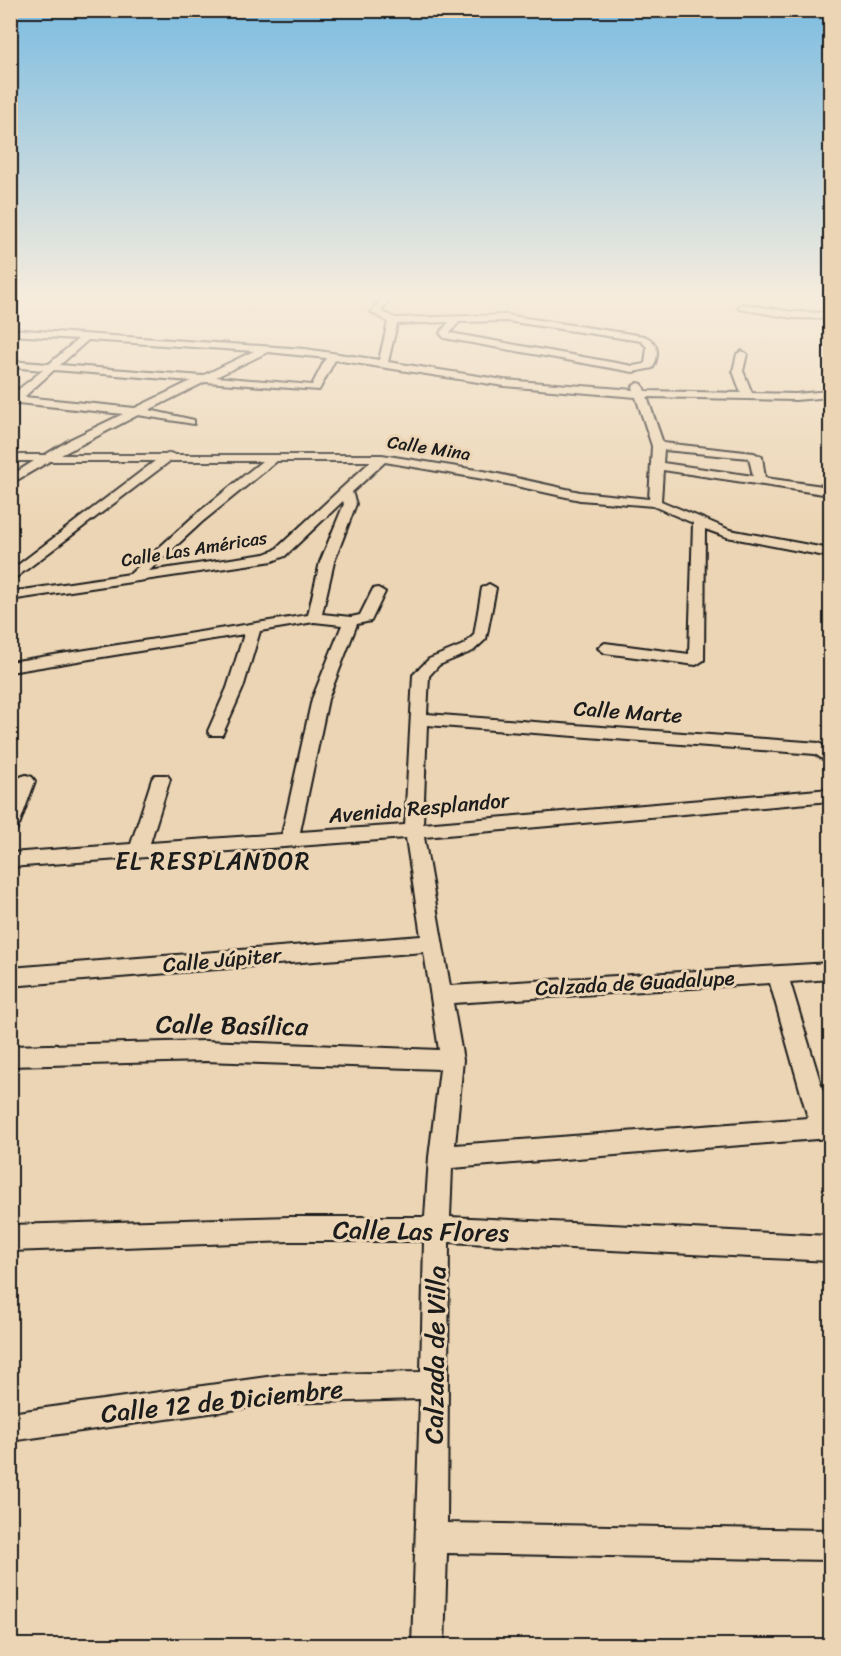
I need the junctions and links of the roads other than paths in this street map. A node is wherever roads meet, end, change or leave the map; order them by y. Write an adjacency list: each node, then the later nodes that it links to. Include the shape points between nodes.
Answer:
1 (43, 375): 12 (street)
2 (145, 375): 8 (street)
3 (214, 375): 8 (street)
4 (322, 375): 8 (street, via 315,388)
5 (457, 375): 9 (street)
6 (635, 375): 9 (street)
7 (740, 375): 11 (street)
8 (205, 380): 13 (street)
9 (641, 394): 11 (street); 15 (street)
10 (831, 394): 11 (street)
11 (748, 396)
12 (12, 401): 13 (street)
13 (140, 412): 14 (street); 17 (street)
14 (190, 423)
15 (658, 446): 21 (street); 22 (street, via 750,455 756,457)
16 (170, 456): 17 (street, Calle Mina); 18 (street, Calle Mina); 30 (street)
17 (48, 457): 19 (street, Calle Mina); 23 (street)
18 (275, 457): 20 (street, Calle Mina); 29 (street, via 198,519)
19 (10, 458)
20 (382, 458): 25 (street, Calle Las Américas); 26 (street, Calle Mina, via 580,496)
21 (657, 466): 22 (street); 26 (street)
22 (759, 479): 24 (street)
23 (10, 481)
24 (831, 491)
25 (347, 493): 29 (street, Calle Las Américas, via 331,503 280,553 268,558); 34 (street, via 350,504 327,562)
26 (655, 503): 27 (street, Calle Mina)
27 (699, 523): 28 (street, Calle Mina, via 727,533); 37 (street, via 696,660)
28 (831, 553)
29 (135, 577): 33 (street, Calle Las Américas)
30 (10, 578)
31 (489, 588): 39 (street, Calzada de Villa, via 481,636 468,648 434,662 421,675)
32 (378, 592): 35 (street, via 366,618)
33 (10, 596)
34 (314, 618): 35 (street); 36 (street)
35 (351, 621): 47 (street, via 320,699)
36 (253, 629): 38 (street); 40 (street)
37 (605, 648)
38 (10, 667)
39 (420, 719): 41 (street, Calle Marte, via 819,750); 46 (street, Calzada de Villa)
40 (216, 731)
41 (831, 758)
42 (162, 778): 48 (street)
43 (26, 781): 45 (street)
44 (831, 795): 46 (street, Avenida Resplandor)
45 (10, 825)
46 (414, 831): 47 (street, Avenida Resplandor); 50 (street, Calzada de Villa)
47 (290, 841): 48 (street, Avenida Resplandor)
48 (138, 852): 49 (street, Avenida Resplandor)
49 (10, 860)
50 (434, 943): 53 (street, Calle Júpiter); 54 (street, Calzada de Villa)
51 (831, 971): 52 (street, Calzada de Guadalupe)
52 (778, 975): 54 (street, Calzada de Guadalupe); 57 (street)
53 (10, 977)
54 (440, 994): 56 (street, Calzada de Villa)
55 (10, 1056): 56 (street, Calle Basílica, via 205,1051)
56 (452, 1060): 58 (street, Calzada de Villa)
57 (827, 1127): 58 (street)
58 (441, 1157): 59 (street, Calzada de Villa)
59 (437, 1229): 60 (street, Calle Las Flores, via 290,1229); 61 (street, Calle Las Flores); 62 (street, Calzada de Villa)
60 (10, 1238)
61 (831, 1249)
62 (435, 1385): 63 (street, Calle 12 de Diciembre, via 281,1389); 64 (street, Calzada de Villa)
63 (10, 1427)
64 (432, 1538): 65 (street); 66 (street, Calzada de Villa)
65 (831, 1545)
66 (428, 1646)

